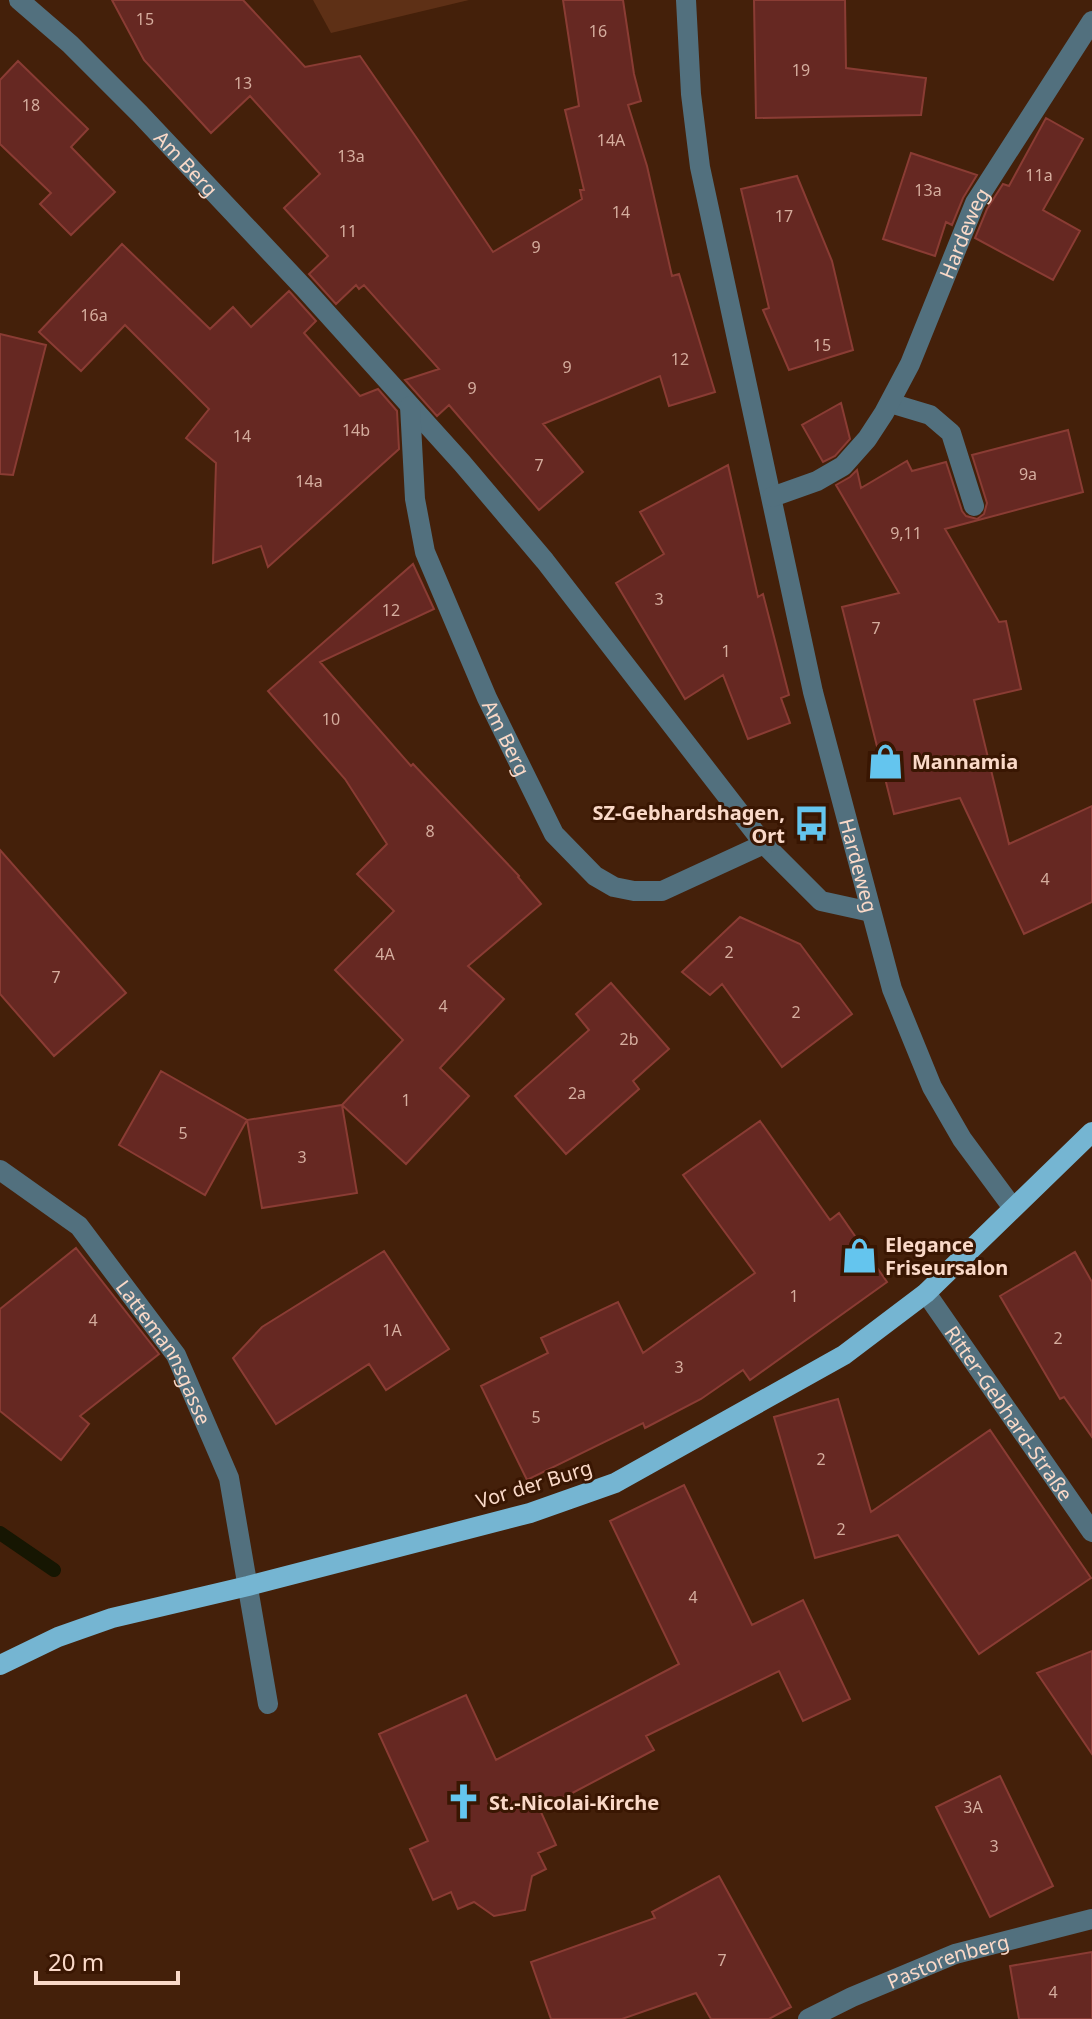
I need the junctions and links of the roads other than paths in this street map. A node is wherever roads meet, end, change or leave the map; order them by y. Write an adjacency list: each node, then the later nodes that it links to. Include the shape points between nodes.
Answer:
1 (19, 0): 5 (street, Am Berg, via 140,114)
2 (686, 0): 6 (street, Hardeweg, via 700,167)
3 (1092, 23): 4 (street, Hardeweg, via 975,203)
4 (890, 403): 6 (street, Hardeweg, via 843,466); 7 (street, via 930,415 951,433)
5 (410, 406): 8 (street, Am Berg, via 545,561); 8 (street, Am Berg, via 415,499 425,552 487,698 554,834 595,876 634,891 662,891)
6 (772, 497): 9 (street, Hardeweg, via 813,692)
7 (974, 506)
8 (764, 844): 9 (street, Am Berg, via 821,901)
9 (871, 912): 12 (street, Hardeweg, via 892,989 932,1087)
10 (1092, 1132): 12 (main road, Vor der Burg)
11 (0, 1170): 15 (street, Lattemannsgasse, via 79,1226 176,1355 229,1478)
12 (1013, 1208): 13 (main road, Vor der Burg)
13 (926, 1293): 14 (street, Ritter-Gebhard-Straße); 15 (main road, Vor der Burg, via 844,1355 615,1483 530,1513)
14 (1092, 1532)
15 (248, 1586): 16 (main road, Vor der Burg, via 112,1618); 17 (street, Lattemannsgasse)
16 (0, 1665)
17 (268, 1704)
18 (1092, 1919): 19 (street, Pastorenberg, via 955,1954)
19 (808, 2019)

